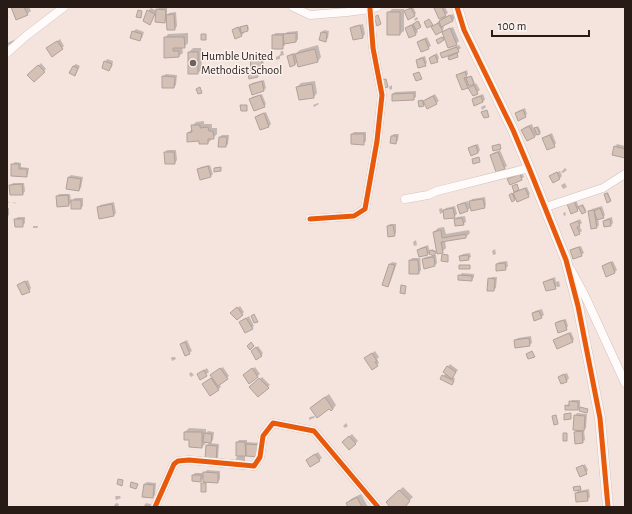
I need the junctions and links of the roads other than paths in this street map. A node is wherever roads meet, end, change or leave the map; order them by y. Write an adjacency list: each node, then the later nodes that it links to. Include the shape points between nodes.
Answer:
1 (64, 7): 5 (street)
2 (293, 7): 4 (street, via 310,15)
3 (457, 7): 6 (street, via 464,30)
4 (374, 8): 10 (street, via 373,48 382,95 365,209 354,216)
5 (7, 53)
6 (529, 168): 8 (street); 9 (street)
7 (625, 174): 9 (street, via 603,188)
8 (405, 199)
9 (546, 207): 11 (street)
10 (310, 219)
11 (566, 260): 12 (street); 15 (street, via 578,306 600,418)
12 (625, 383)
13 (155, 507): 14 (street, via 174,464 178,461 254,466 260,457 263,436 273,423 314,430)
14 (378, 507)
15 (608, 507)

